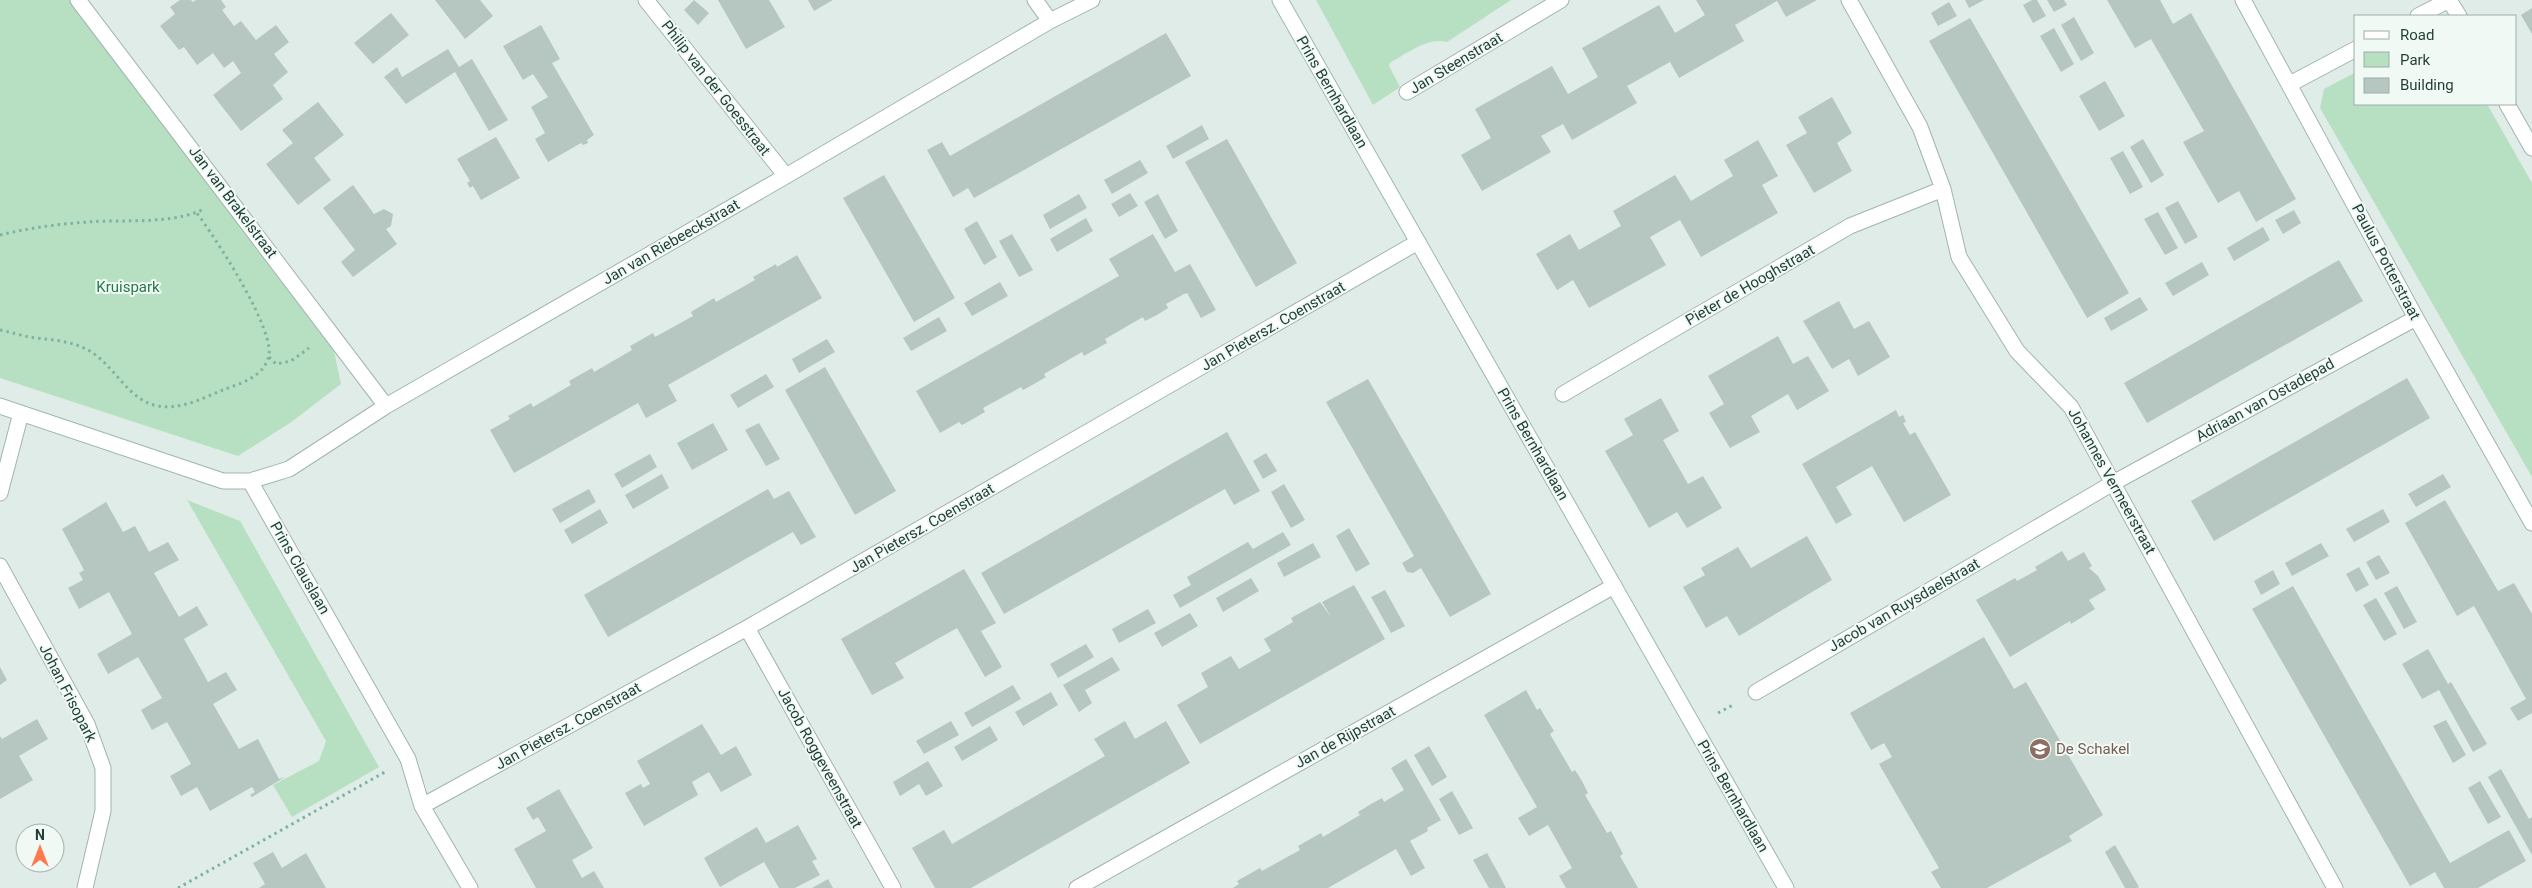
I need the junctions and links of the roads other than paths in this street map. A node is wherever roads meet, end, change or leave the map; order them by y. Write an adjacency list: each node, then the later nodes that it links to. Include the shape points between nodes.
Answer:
1 (78, 0): 24 (street, Jan van Brakelstraat)
2 (646, 0): 18 (street, Philip van der Goesstraat)
3 (1035, 0): 12 (street)
4 (1092, 0): 12 (street, Jan van Riebeeckstraat)
5 (1280, 0): 20 (street, Prins Bernhardlaan)
6 (1561, 0): 15 (street, Jan Steenstraat)
7 (1850, 0): 19 (street, Johannes Vermeerstraat, via 1920,127)
8 (2243, 0): 14 (street, Paulus Potterstraat)
9 (2449, 0): 10 (street); 11 (street)
10 (2420, 15)
11 (2457, 15)
12 (1050, 21): 18 (street, Jan van Riebeeckstraat)
13 (2354, 50): 14 (street)
14 (2290, 84): 21 (street, Paulus Potterstraat)
15 (1407, 92)
16 (2508, 105): 17 (street)
17 (2532, 148)
18 (786, 176): 24 (street, Jan van Riebeeckstraat)
19 (1943, 189): 22 (street, Pieter de Hooghstraat, via 1850,226); 27 (street, Johannes Vermeerstraat, via 1959,257 2017,351 2072,407)
20 (1418, 242): 31 (street, Prins Bernhardlaan); 32 (street, Jan Pietersz. Coenstraat)
21 (2416, 318): 27 (street, Adriaan van Ostadepad); 29 (street, Paulus Potterstraat)
22 (1563, 394)
23 (0, 406): 25 (street)
24 (386, 406): 26 (street, Jan van Riebeeckstraat, via 289,469)
25 (21, 413): 26 (street, via 223,481); 28 (street)
26 (250, 481): 34 (street, Prins Clauslaan, via 408,759)
27 (2113, 482): 33 (street, Jacob van Ruysdaelstraat); 40 (street, Johannes Vermeerstraat)
28 (0, 492)
29 (2532, 523)
30 (0, 566): 35 (street, Johan Frisopark, via 87,724 103,768 103,811)
31 (1614, 586): 38 (street, Jan de Rijpstraat); 39 (street, Prins Bernhardlaan)
32 (747, 628): 34 (street, Jan Pietersz. Coenstraat); 37 (street, Jacob Roggeveenstraat)
33 (1756, 692)
34 (422, 806): 36 (street, Prins Clauslaan)
35 (85, 888)
36 (470, 888)
37 (893, 888)
38 (1077, 888)
39 (1786, 888)
40 (2336, 888)

